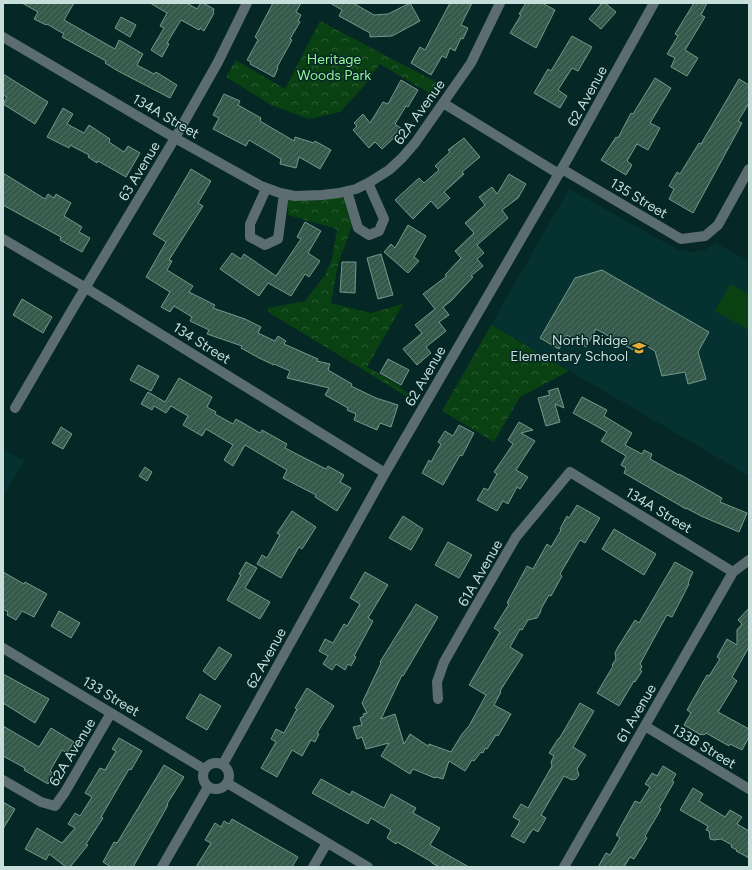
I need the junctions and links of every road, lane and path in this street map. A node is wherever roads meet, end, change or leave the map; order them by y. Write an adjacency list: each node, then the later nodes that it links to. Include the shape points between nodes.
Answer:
1 (500, 3): 5 (street, 62A Avenue, via 471,62)
2 (654, 3): 8 (street, 62 Avenue)
3 (244, 4): 6 (street, 63 Avenue, via 218,62)
4 (3, 37): 6 (street, 134A Street)
5 (443, 103): 8 (street, 135 Street); 9 (street, 62A Avenue, via 415,144 402,158)
6 (175, 138): 10 (street, 134A Street); 15 (street, 63 Avenue)
7 (749, 169): 8 (street, 135 Street, via 718,224 705,236 681,239)
8 (560, 171): 18 (street, 62 Avenue)
9 (368, 183): 11 (street, 62A Avenue); 11 (street, via 384,219 379,231 369,235 358,228)
10 (266, 189): 12 (street, 134A Street); 12 (street, via 250,224 250,237 265,245 278,239)
11 (347, 191): 13 (street, 62A Avenue)
12 (284, 194): 13 (street, 134A Street)
13 (322, 195)
14 (3, 239): 15 (street, 134 Street)
15 (86, 288): 16 (street, 63 Avenue); 18 (street, 134 Street)
16 (15, 408)
17 (570, 472): 20 (street, 134A Street); 22 (street, 61A Avenue, via 516,538 444,662 437,682)
18 (385, 473): 25 (street, 62 Avenue)
19 (749, 560): 20 (street)
20 (732, 572): 24 (street, 61 Avenue)
21 (3, 648): 23 (street, 133 Street)
22 (438, 699)
23 (111, 713): 26 (street, 133 Street); 27 (street, 62A Avenue, via 55,806 41,802)
24 (645, 726): 30 (street, 133B Street); 35 (street, 61 Avenue)
25 (223, 764): 26 (street, via 210,764); 28 (street, via 230,775)
26 (204, 769): 29 (street, via 203,778)
27 (3, 780)
28 (227, 784): 29 (street, via 218,789); 31 (street)
29 (208, 787): 32 (street)
30 (749, 789)
31 (327, 843): 33 (street); 34 (street)
32 (162, 867)
33 (313, 867)
34 (368, 867)
35 (564, 867)

